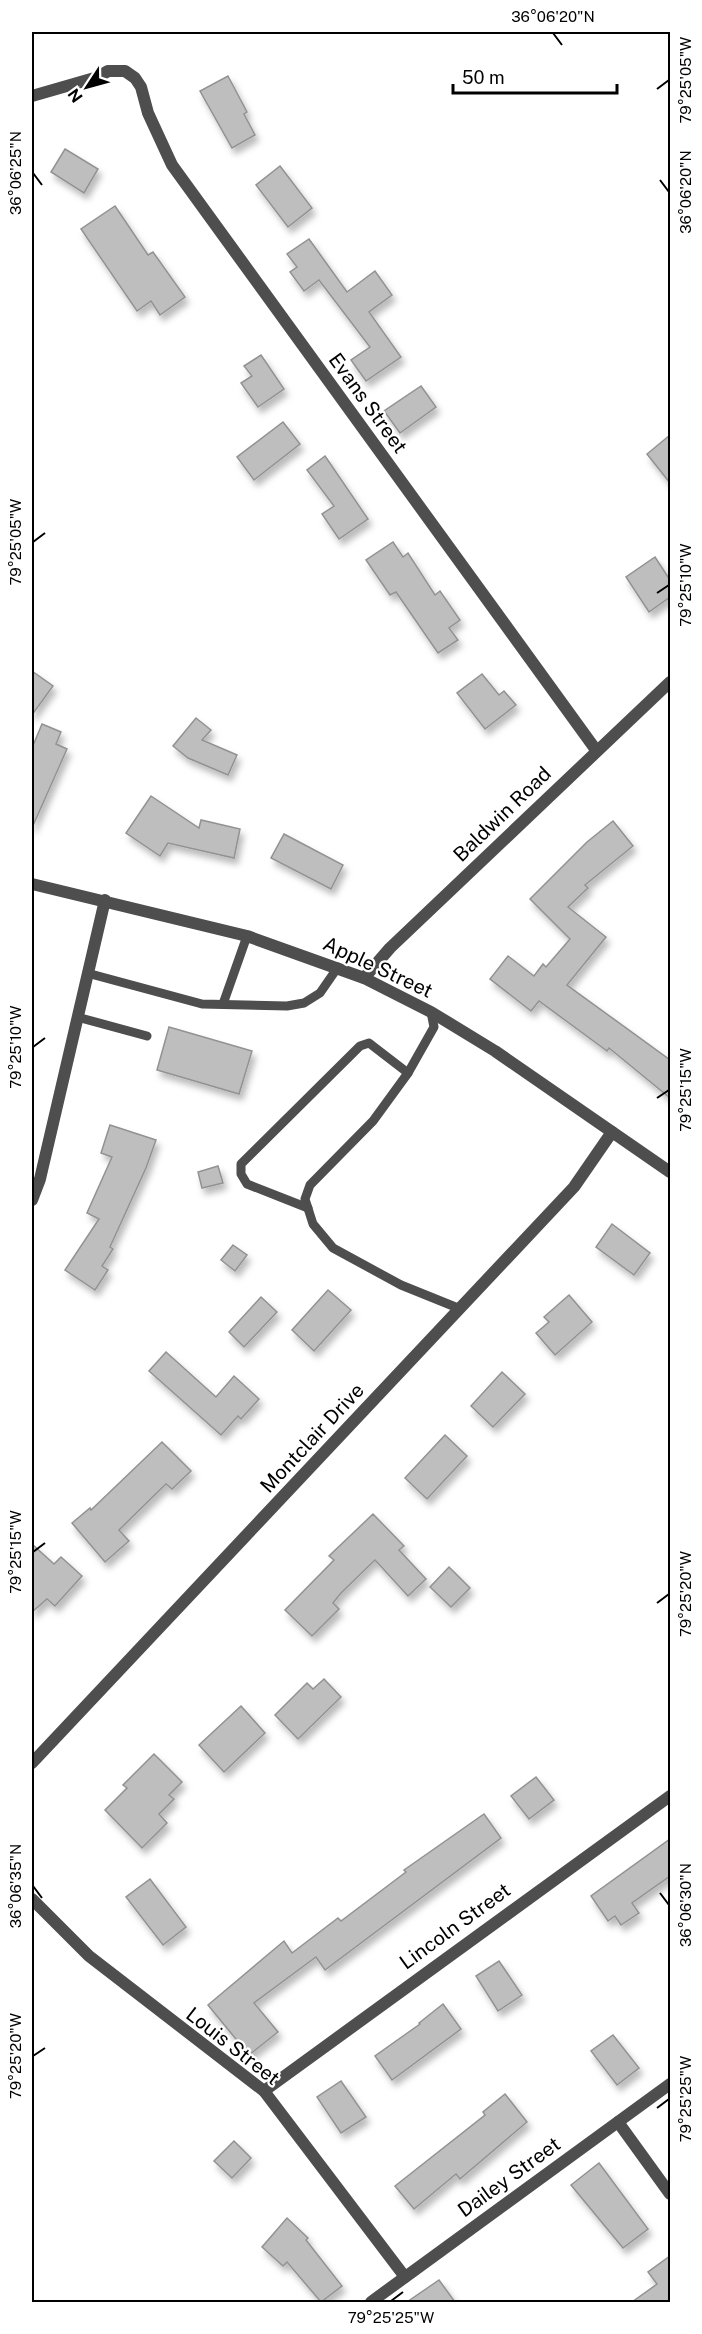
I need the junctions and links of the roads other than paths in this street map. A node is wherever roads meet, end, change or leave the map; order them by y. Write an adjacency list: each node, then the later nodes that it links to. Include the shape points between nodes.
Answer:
1 (32, 96): 3 (street, Evans Street, via 108,71 125,71 135,78 172,165)
2 (670, 681): 3 (street, Baldwin Road)
3 (596, 750): 9 (street, Baldwin Road, via 390,948)
4 (32, 884): 5 (street, Apple Street)
5 (105, 900): 6 (street, Apple Street); 8 (street)
6 (247, 936): 7 (street, Apple Street); 10 (lane)
7 (338, 967): 9 (street, Apple Street); 10 (lane, via 320,993 304,1003)
8 (87, 973): 10 (lane, via 202,1004); 12 (street)
9 (364, 978): 11 (street, Apple Street)
10 (223, 1004)
11 (431, 1012): 14 (lane, via 434,1027); 15 (street, Apple Street)
12 (77, 1017): 13 (lane); 17 (street)
13 (147, 1036)
14 (408, 1073): 18 (lane, via 374,1120 310,1185 305,1199); 18 (lane, via 369,1043 360,1046 241,1164 247,1184)
15 (612, 1132): 16 (street, Apple Street); 19 (street, Montclair Drive, via 574,1187)
16 (670, 1172)
17 (32, 1200)
18 (308, 1208): 19 (lane, via 313,1224 333,1248 411,1290)
19 (458, 1308): 20 (street, Montclair Drive)
20 (32, 1763)
21 (670, 1796): 24 (street, Lincoln Street)
22 (32, 1899): 24 (street, Louis Street, via 89,1956)
23 (670, 2084): 25 (street, Dailey Street)
24 (264, 2091): 27 (street, Louis Street)
25 (618, 2122): 26 (street); 27 (street, Dailey Street)
26 (670, 2194)
27 (405, 2277): 28 (street, Dailey Street)
28 (371, 2302)

